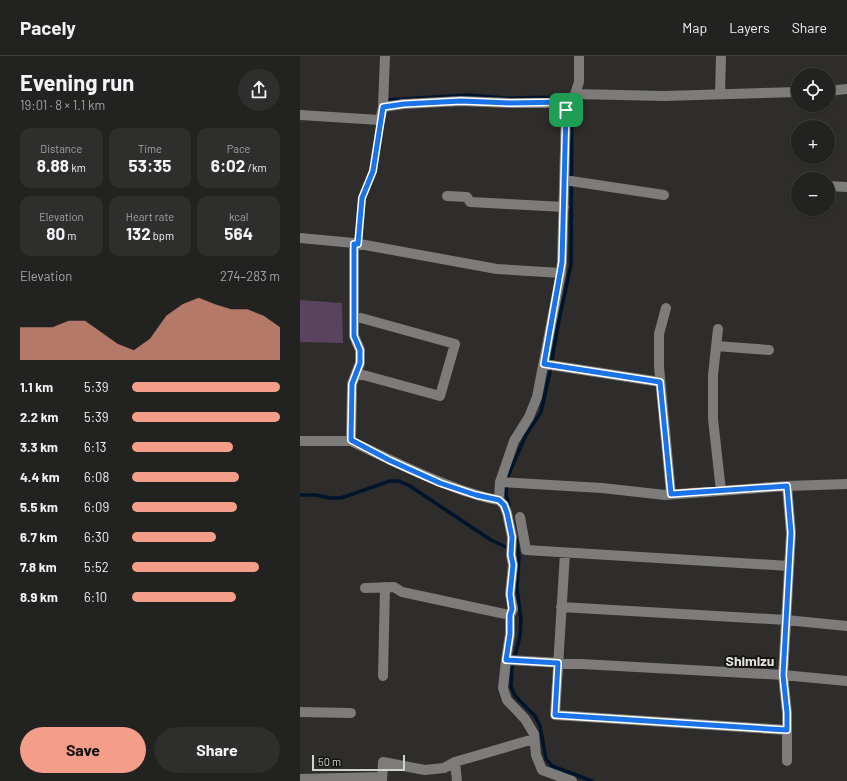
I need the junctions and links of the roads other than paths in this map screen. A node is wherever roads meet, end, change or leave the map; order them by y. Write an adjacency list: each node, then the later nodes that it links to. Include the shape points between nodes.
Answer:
1 (385, 56): 9 (street)
2 (579, 56): 8 (street, via 579,82)
3 (721, 56): 7 (street)
4 (847, 90): 5 (street)
5 (835, 91)
6 (791, 92): 7 (street)
7 (720, 94): 8 (street)
8 (573, 98): 9 (street, via 510,103); 11 (street, via 566,110)
9 (383, 102): 10 (street, via 380,120)
10 (300, 115)
11 (569, 180): 14 (street); 16 (street)
12 (835, 187): 13 (street)
13 (847, 188)
14 (664, 195)
15 (447, 196): 16 (street, via 467,197 470,202)
16 (564, 207): 19 (street)
17 (300, 238): 18 (street)
18 (356, 244): 19 (street, via 497,269); 21 (street)
19 (561, 273): 25 (street)
20 (666, 308): 27 (street, via 659,334)
21 (354, 316): 26 (street, via 354,336 360,350 360,363); 26 (street, via 455,344 440,396)
22 (718, 329): 23 (street)
23 (716, 346): 24 (street); 33 (street, via 713,419)
24 (769, 350)
25 (549, 365): 27 (street); 30 (street, via 529,417 514,441)
26 (356, 373): 28 (street, via 352,384)
27 (660, 382): 34 (street)
28 (351, 440): 29 (street); 35 (street, via 440,483)
29 (300, 441)
30 (504, 483): 34 (street); 35 (street)
31 (847, 484): 32 (street)
32 (787, 486): 33 (street); 38 (street, via 791,533)
33 (721, 491): 34 (street)
34 (671, 494)
35 (499, 500): 42 (street, via 507,513 512,537)
36 (520, 517): 37 (street, via 526,550)
37 (565, 553): 38 (street); 41 (street)
38 (789, 566): 43 (street)
39 (385, 587): 40 (street); 42 (street); 48 (street)
40 (365, 588)
41 (561, 607): 43 (street); 46 (street)
42 (510, 615): 45 (street)
43 (786, 620): 44 (street); 47 (street)
44 (847, 626)
45 (511, 661): 46 (street); 53 (street, via 503,688 507,700 525,719 534,734)
46 (558, 663): 47 (street); 52 (street, via 555,715)
47 (783, 675): 49 (street); 52 (street)
48 (383, 676)
49 (847, 681)
50 (300, 712): 51 (street)
51 (351, 713)
52 (787, 730): 54 (street)
53 (534, 739): 55 (street); 60 (street, via 536,756 542,770)
54 (787, 760)
55 (455, 762): 57 (street, via 444,768 425,770 383,762); 59 (street)
56 (300, 779): 58 (street)
57 (382, 779): 58 (street)
58 (315, 780)
59 (457, 781)
60 (572, 781)

